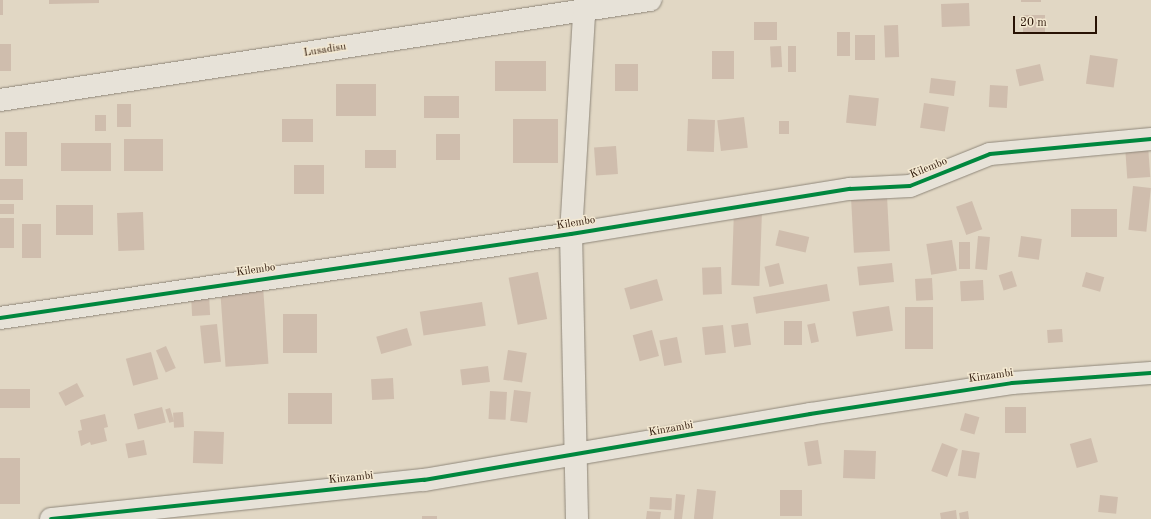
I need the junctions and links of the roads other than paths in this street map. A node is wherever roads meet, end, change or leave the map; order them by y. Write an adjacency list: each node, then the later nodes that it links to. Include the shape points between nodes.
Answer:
1 (650, 0): 2 (street, Lusadisu)
2 (585, 6): 3 (street, Lusadisu); 5 (street)
3 (0, 100)
4 (1151, 139): 5 (street, Kilembo, via 990,154 910,186 850,189)
5 (571, 234): 6 (street, Kilembo); 8 (street)
6 (0, 318)
7 (1151, 373): 8 (street, Kinzambi, via 1012,383 810,414)
8 (576, 456): 9 (street, Kinzambi, via 424,480); 10 (street)
9 (51, 519)
10 (577, 519)

